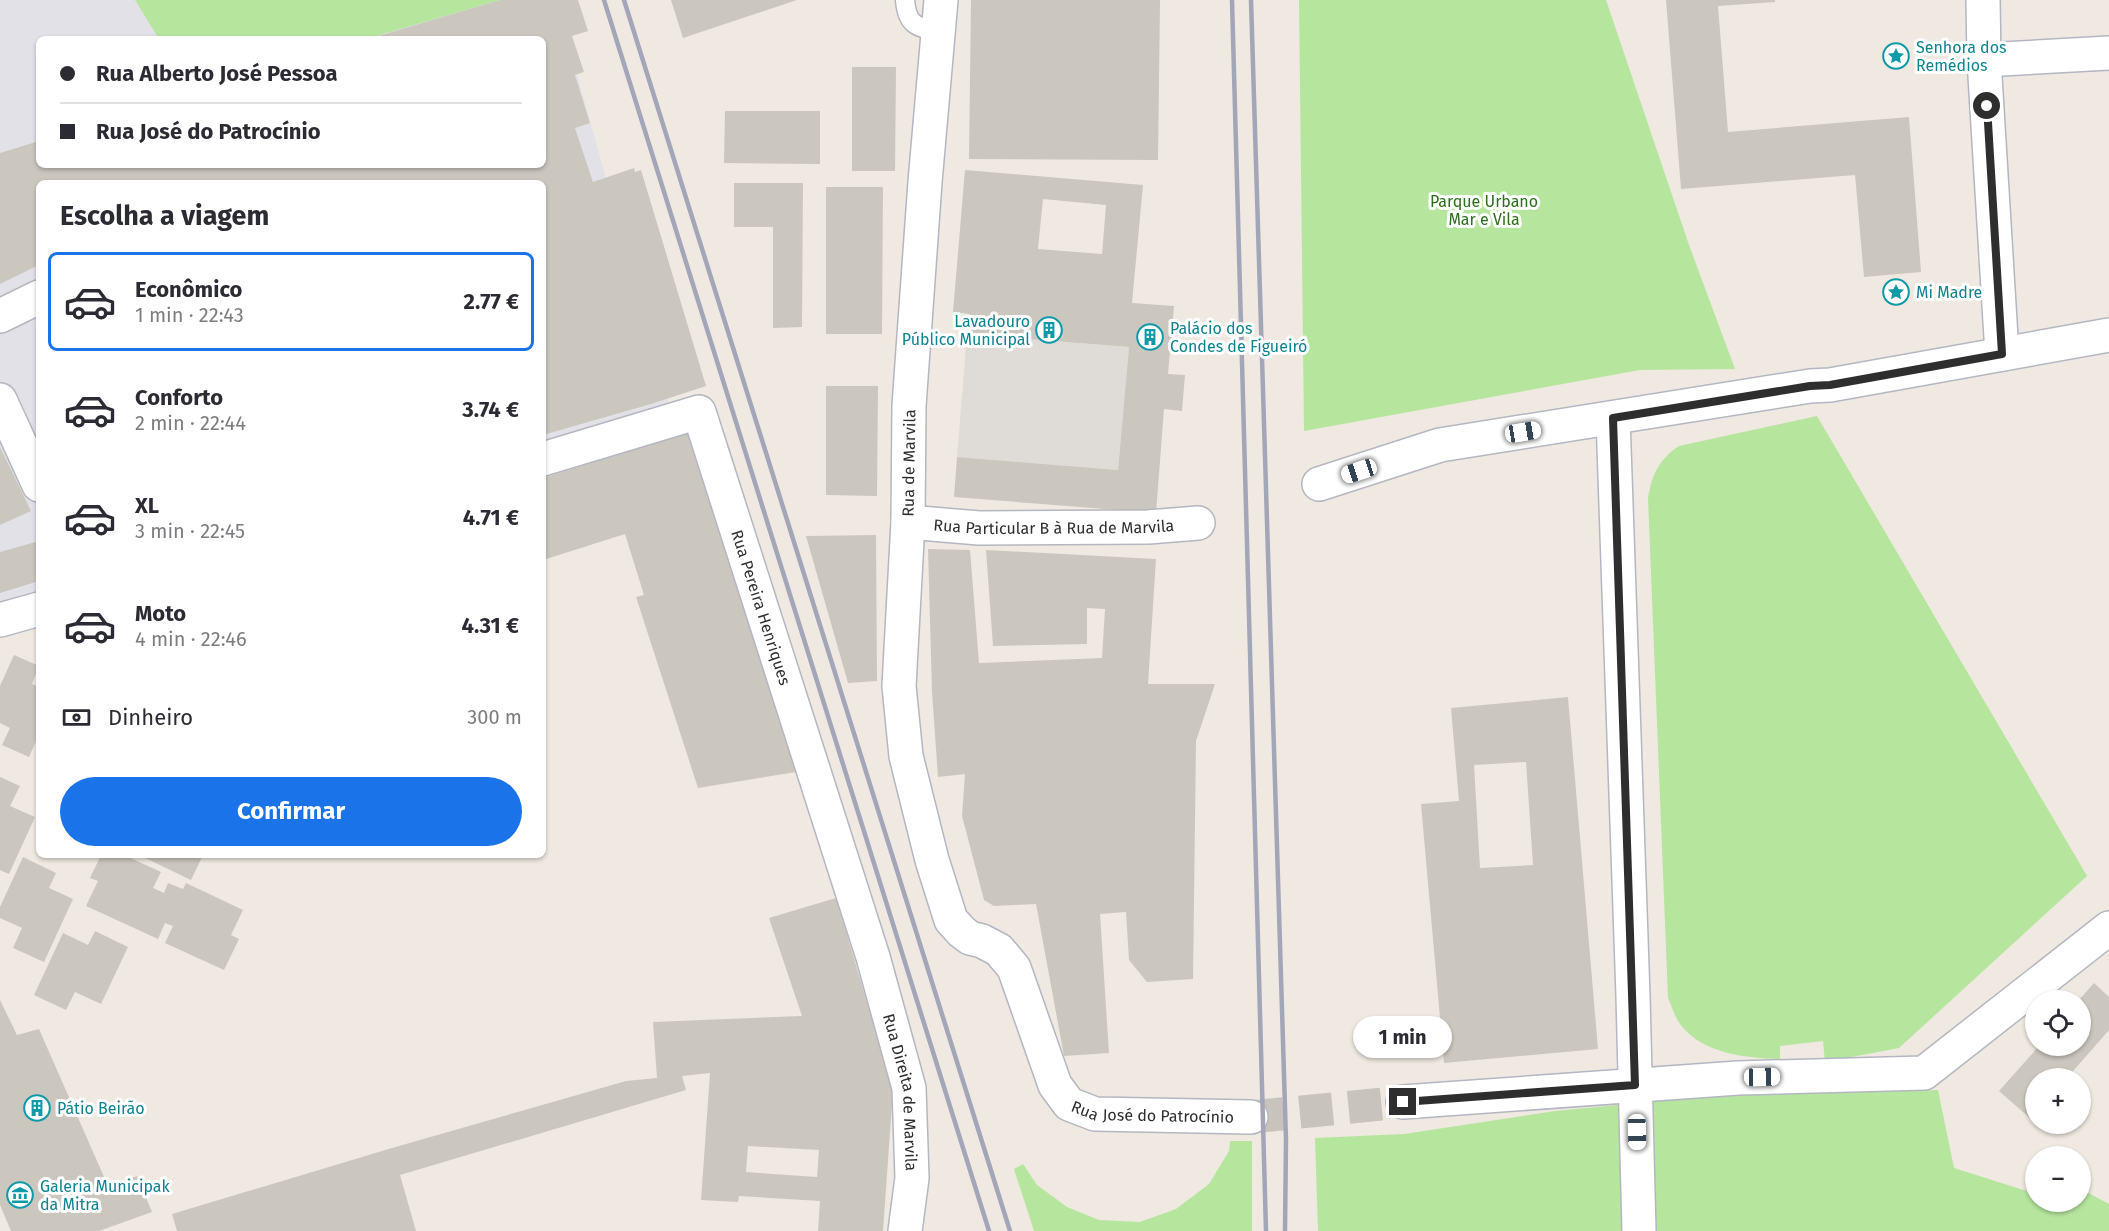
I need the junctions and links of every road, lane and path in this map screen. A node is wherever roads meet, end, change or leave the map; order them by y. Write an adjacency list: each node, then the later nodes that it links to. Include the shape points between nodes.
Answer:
1 (905, 0): 3 (lane, via 908,18 914,25)
2 (1983, 0): 5 (street)
3 (939, 16): 15 (street, Rua de Marvila, via 909,406)
4 (2109, 53): 5 (street)
5 (1984, 60): 9 (street)
6 (36, 298): 7 (street)
7 (0, 316)
8 (2109, 335): 9 (street)
9 (2002, 354): 11 (street)
10 (0, 400): 13 (street)
11 (1613, 418): 14 (street, via 1440,445); 22 (street)
12 (546, 458): 21 (street, Rua Pereira Henriques, via 699,412)
13 (36, 478)
14 (1319, 484)
15 (908, 522): 16 (street, Rua Particular B à Rua de Marvila, via 979,528 1148,527); 19 (street, Rua de Marvila, via 899,686 906,756)
16 (1198, 522)
17 (36, 610): 18 (street)
18 (0, 620)
19 (951, 920): 24 (street, Rua José do Patrocínio, via 970,938 999,950 1014,968 1055,1085 1069,1104 1095,1114)
20 (2109, 928): 22 (street, via 1924,1073)
21 (873, 957): 25 (street, Rua Direita de Marvila, via 909,1088 912,1178)
22 (1635, 1085): 23 (street); 26 (street)
23 (1403, 1102)
24 (1251, 1117)
25 (905, 1231)
26 (1639, 1231)

